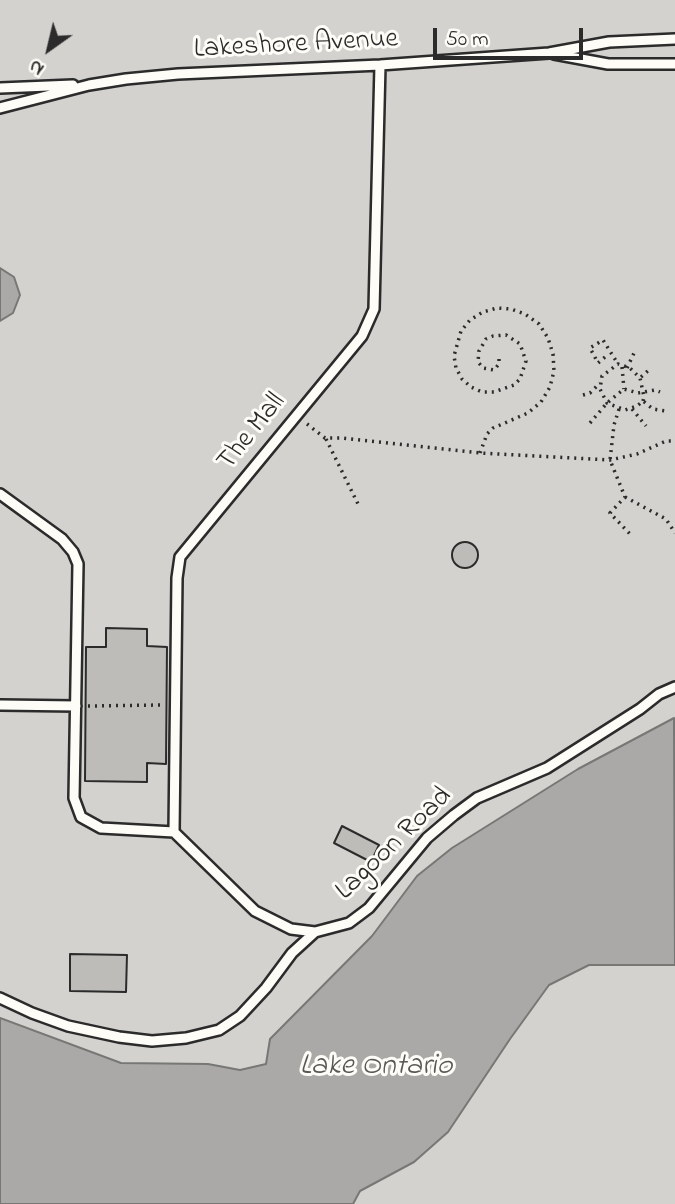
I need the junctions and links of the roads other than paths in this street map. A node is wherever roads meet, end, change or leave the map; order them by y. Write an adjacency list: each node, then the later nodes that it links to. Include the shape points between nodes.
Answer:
1 (675, 39): 2 (lane, Lakeshore Avenue, via 608,42)
2 (549, 53): 3 (lane, Lakeshore Avenue, via 608,64); 4 (lane, Lakeshore Avenue)
3 (675, 64)
4 (380, 65): 5 (lane, Lakeshore Avenue, via 178,74); 12 (lane, The Mall, via 374,309 362,336 180,557)
5 (89, 85): 6 (lane, Lakeshore Avenue); 7 (lane, Lakeshore Avenue)
6 (0, 88)
7 (0, 108)
8 (0, 494): 11 (lane, via 62,539 76,560)
9 (675, 687): 13 (lane, Lagoon Road, via 547,768 477,798 427,838 360,916)
10 (0, 705): 11 (lane)
11 (76, 706): 12 (lane, via 74,798 81,817 101,828)
12 (174, 832): 13 (lane, via 255,911 290,929)
13 (315, 932): 14 (lane, Lagoon Road, via 240,1016 219,1030 186,1038 152,1041 119,1037 68,1026)
14 (0, 998)

